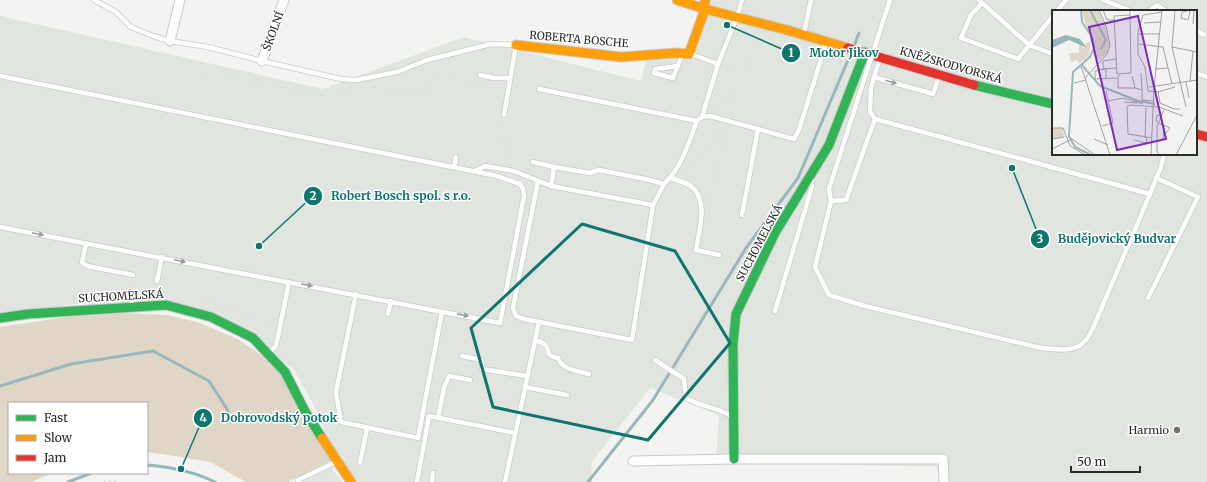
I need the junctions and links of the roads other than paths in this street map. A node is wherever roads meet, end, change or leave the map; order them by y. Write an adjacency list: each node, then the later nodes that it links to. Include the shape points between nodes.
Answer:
1 (94, 0): 23 (lane, via 116,12 131,27)
2 (180, 0): 23 (street)
3 (284, 0): 31 (street, ŠKOLNÍ)
4 (677, 0): 12 (street, KNĚŽSKODVORSKÁ)
5 (742, 0): 18 (lane)
6 (811, 0): 22 (lane)
7 (890, 0): 63 (lane, bridge, via 829,189)
8 (1066, 0): 14 (lane)
9 (1103, 0): 15 (lane)
10 (1162, 0): 13 (lane)
11 (981, 1): 26 (lane); 26 (lane, via 971,15 961,38 1018,59)
12 (705, 4): 18 (street, KNĚŽSKODVORSKÁ); 28 (street)
13 (1157, 5): 16 (lane); 17 (lane)
14 (1058, 10)
15 (1128, 10)
16 (1150, 10)
17 (1164, 10)
18 (738, 16): 22 (street, KNĚŽSKODVORSKÁ); 32 (lane)
19 (1052, 17): 26 (lane)
20 (1197, 30): 21 (lane)
21 (1204, 34)
22 (804, 35): 24 (street, KNĚŽSKODVORSKÁ)
23 (170, 41): 31 (lane, via 208,47)
24 (827, 42): 27 (street, KNĚŽSKODVORSKÁ); 47 (lane, via 794,139)
25 (516, 45): 28 (street, ROBERTA BOSCHE, via 621,57); 31 (lane, via 491,44 427,60 396,72 356,80); 40 (lane)
26 (1029, 45): 29 (lane)
27 (865, 52): 30 (street, KNĚŽSKODVORSKÁ); 56 (street, SUCHOMELSKÁ, via 829,145)
28 (686, 53): 32 (lane); 33 (lane)
29 (1052, 54)
30 (880, 57): 36 (street, KNĚŽSKODVORSKÁ); 38 (lane)
31 (262, 61)
32 (718, 64): 44 (lane)
33 (678, 66): 33 (lane, via 673,78 654,73 655,69)
34 (1197, 74): 39 (lane)
35 (480, 75): 40 (lane)
36 (940, 75): 38 (lane, one-way to 36, via 933,94); 42 (street, KNĚŽSKODVORSKÁ)
37 (0, 76): 54 (lane)
38 (874, 77): 45 (lane, via 870,112)
39 (1207, 77)
40 (510, 78): 43 (lane)
41 (539, 89): 46 (lane)
42 (1052, 104)
43 (504, 115)
44 (702, 117): 46 (lane); 47 (lane, via 710,116)
45 (876, 119): 62 (lane); 63 (lane, via 846,200)
46 (697, 121): 57 (lane, via 680,165)
47 (758, 129): 65 (lane)
48 (1197, 134): 49 (street)
49 (1207, 137)
50 (1164, 155): 58 (lane)
51 (456, 158): 54 (lane)
52 (533, 162): 53 (lane)
53 (554, 167): 60 (lane, via 590,173 599,170); 61 (lane)
54 (454, 168): 55 (lane)
55 (474, 171): 59 (lane, via 485,166 506,169); 79 (lane, one-way to 55, via 500,323 524,196 523,189 520,184)
56 (813, 171): 78 (lane, via 811,190); 92 (street, SUCHOMELSKÁ, via 775,233 736,314)
57 (671, 178): 60 (lane); 68 (lane, via 689,185 698,192 702,205 696,250)
58 (1156, 178): 62 (lane); 75 (lane, via 1198,197)
59 (538, 181): 61 (lane); 82 (lane, via 513,308 516,316)
60 (664, 184): 64 (lane)
61 (551, 186): 64 (lane)
62 (1150, 194): 63 (lane, via 1085,342 1076,348 1054,349 1040,348 865,306 829,295 815,267)
63 (831, 201)
64 (653, 205): 82 (lane, via 632,340)
65 (742, 215)
66 (0, 227): 67 (lane, one-way to 67)
67 (86, 244): 69 (lane); 70 (lane, via 82,262 87,266)
68 (719, 255)
69 (162, 257): 71 (lane); 72 (lane, one-way to 72)
70 (133, 275)
71 (156, 282)
72 (289, 282): 73 (lane, one-way to 73); 84 (lane, via 276,346)
73 (356, 294): 76 (lane); 94 (lane, via 336,392 341,422)
74 (130, 295): 77 (lane)
75 (1148, 298)
76 (391, 301): 79 (lane); 80 (lane)
77 (133, 306): 81 (street, SUCHOMELSKÁ); 84 (street, SUCHOMELSKÁ, via 166,305 211,317 253,338)
78 (775, 311)
79 (442, 312): 94 (lane, via 418,438)
80 (388, 314)
81 (0, 318)
82 (539, 322): 83 (lane)
83 (535, 340): 87 (lane, via 544,343 549,354 558,358 565,367); 88 (lane)
84 (268, 354): 97 (street, SUCHOMELSKÁ, via 285,372 306,413)
85 (462, 356): 88 (lane, via 482,360 482,369)
86 (655, 360): 92 (lane, via 684,379 686,398 725,411)
87 (589, 374)
88 (527, 376): 90 (lane)
89 (470, 380): 93 (lane, via 449,376)
90 (525, 386): 91 (lane); 95 (lane)
91 (567, 395)
92 (733, 417): 96 (street, SUCHOMELSKÁ)
93 (438, 418): 95 (lane); 103 (lane, via 430,416)
94 (367, 428): 99 (lane)
95 (515, 433): 105 (lane)
96 (734, 459): 98 (street); 106 (street, via 943,459)
97 (337, 461): 101 (lane); 102 (street, SUCHOMELSKÁ)
98 (633, 461)
99 (360, 464)
100 (433, 473): 104 (lane)
101 (298, 480)
102 (351, 482)
103 (417, 482)
104 (432, 482)
105 (505, 482)
106 (944, 482)

